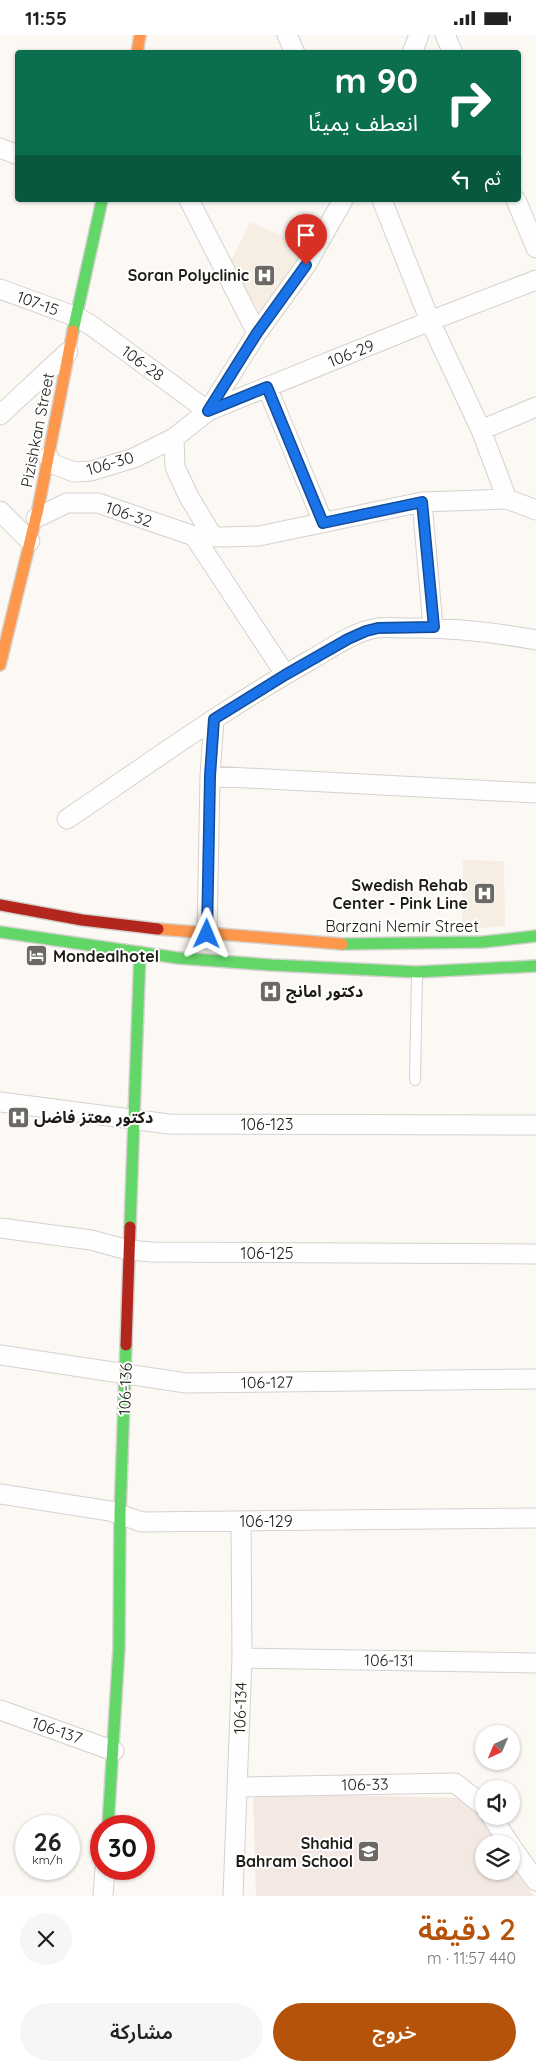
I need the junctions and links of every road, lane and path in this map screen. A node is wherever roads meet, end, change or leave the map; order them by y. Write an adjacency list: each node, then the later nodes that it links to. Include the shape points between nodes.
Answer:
1 (140, 35): 5 (main road)
2 (286, 35): 6 (street)
3 (419, 35): 7 (street)
4 (445, 35): 8 (street)
5 (138, 50)
6 (294, 50)
7 (413, 50)
8 (452, 50)
9 (0, 148): 10 (street)
10 (15, 154)
11 (102, 202): 19 (main road, Pizishkan Street)
12 (190, 202): 21 (street)
13 (342, 202): 21 (street, via 306,265)
14 (383, 202): 20 (street)
15 (517, 202): 16 (street)
16 (536, 248)
17 (536, 280): 20 (street, 106-29)
18 (0, 289): 19 (street, 107-15)
19 (77, 317): 22 (main road, Pizishkan Street); 25 (street, 106-28)
20 (430, 321): 23 (street, 106-29); 27 (street)
21 (257, 333): 25 (street)
22 (68, 352): 26 (street); 29 (main road, Pizishkan Street)
23 (267, 387): 25 (street, 106-29); 35 (street)
24 (536, 407): 27 (street)
25 (208, 411): 28 (street, 106-29)
26 (0, 415)
27 (481, 430): 30 (street)
28 (174, 438): 29 (street, 106-30, via 134,459 91,471 64,470); 37 (street, via 175,467)
29 (48, 457): 34 (main road, Pizishkan Street)
30 (507, 499): 31 (street, 106-32); 32 (street)
31 (422, 502): 35 (street, 106-32); 39 (street)
32 (536, 509)
33 (0, 511): 38 (street)
34 (36, 518): 36 (street, 106-32, via 67,503 98,503); 38 (main road, Pizishkan Street)
35 (323, 523): 37 (street, 106-32, via 259,536)
36 (194, 536): 37 (street, 106-32); 42 (street)
37 (213, 537)
38 (30, 541): 41 (main road, Pizishkan Street)
39 (434, 627): 40 (street); 42 (street, via 366,631)
40 (536, 640)
41 (0, 665)
42 (285, 675): 43 (street)
43 (214, 719): 44 (street); 46 (street)
44 (210, 776): 45 (street); 49 (street)
45 (536, 793)
46 (67, 819)
47 (0, 905): 49 (main road, Barzani Nemir Street, via 82,920)
48 (0, 932): 51 (main road)
49 (207, 934): 50 (main road, Barzani Nemir Street, via 358,945 483,942)
50 (536, 936)
51 (140, 952): 53 (main road, via 271,965); 56 (main road, 106-136)
52 (536, 966): 53 (main road)
53 (417, 972): 54 (lane)
54 (415, 1080)
55 (0, 1102): 56 (street, 106-123)
56 (135, 1120): 57 (street, 106-123, via 169,1124); 59 (main road, 106-136)
57 (536, 1125)
58 (0, 1228): 59 (street, 106-125, via 91,1240)
59 (128, 1250): 60 (street, 106-125); 62 (main road, 106-136)
60 (536, 1254)
61 (0, 1355): 62 (street, 106-127)
62 (125, 1374): 63 (street, 106-127, via 202,1383); 65 (main road, 106-136)
63 (536, 1379)
64 (0, 1494): 65 (street, 106-129)
65 (120, 1514): 67 (street, 106-129, via 142,1522); 71 (main road, 106-136)
66 (536, 1518): 67 (street, 106-129)
67 (241, 1521): 68 (street, 106-134)
68 (242, 1658): 69 (street, 106-131); 72 (street, 106-134)
69 (536, 1663)
70 (0, 1710): 71 (street, 106-137)
71 (114, 1751): 74 (main road, 106-136)
72 (237, 1787): 73 (street, 106-33, via 455,1783); 79 (street, 106-134)
73 (475, 1799)
74 (109, 1815)
75 (520, 1858): 77 (street)
76 (104, 1880): 78 (street)
77 (536, 1881)
78 (103, 1896)
79 (233, 1896)

